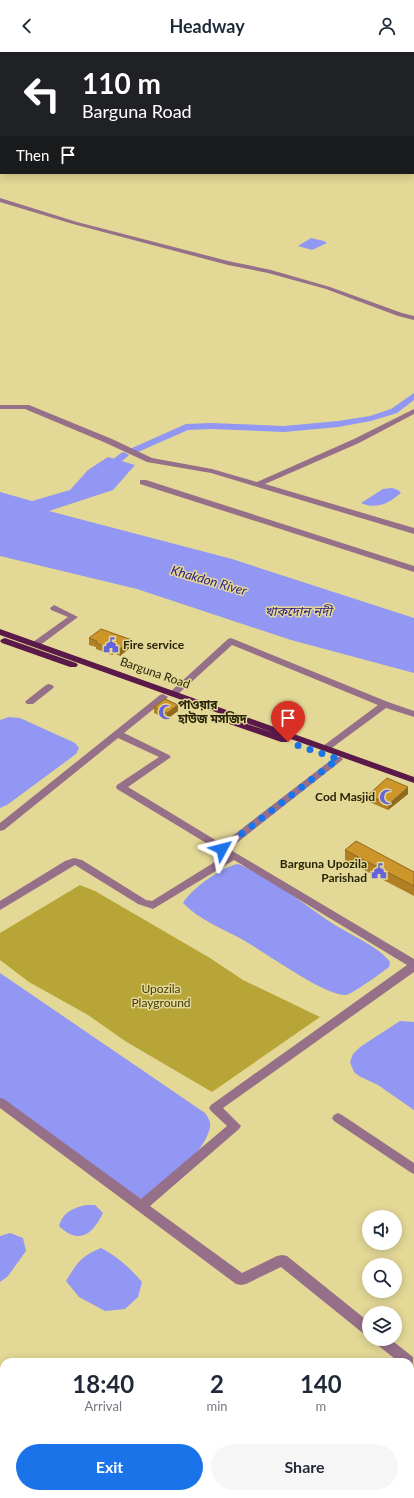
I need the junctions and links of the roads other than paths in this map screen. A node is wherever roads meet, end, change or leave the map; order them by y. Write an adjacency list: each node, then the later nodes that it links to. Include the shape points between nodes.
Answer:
1 (0, 200): 2 (street, via 83,225 269,271 328,288)
2 (414, 318)
3 (0, 407): 6 (street, via 26,407 150,460 212,471)
4 (414, 411): 6 (street, via 328,455)
5 (143, 482): 8 (street)
6 (257, 484): 7 (street)
7 (414, 531)
8 (414, 568)
9 (54, 608): 12 (street, via 74,617)
10 (0, 632): 12 (main road, Barguna Road)
11 (0, 639): 15 (main road, Barguna Road)
12 (36, 644): 14 (main road, Barguna Road)
13 (49, 687): 16 (street)
14 (173, 694): 17 (street, via 231,641); 20 (main road, Barguna Road)
15 (163, 697): 19 (street); 21 (main road, Barguna Road)
16 (30, 702)
17 (384, 704): 18 (street); 20 (street)
18 (414, 714)
19 (118, 734): 24 (street); 25 (street, via 166,757 121,787)
20 (326, 748): 22 (main road, Barguna Road)
21 (338, 759): 23 (main road, Barguna Road); 25 (street)
22 (414, 780)
23 (414, 787)
24 (0, 828)
25 (222, 849): 26 (street)
26 (234, 855): 27 (street, via 153,905 142,902 74,861); 28 (street)
27 (0, 906)
28 (414, 965): 32 (street, via 215,1108 235,1126)
29 (0, 1102): 32 (street)
30 (338, 1118): 31 (street)
31 (414, 1169)
32 (142, 1206): 33 (street, via 241,1280 282,1260)
33 (362, 1324)
34 (390, 1346): 35 (street)
35 (408, 1358)

